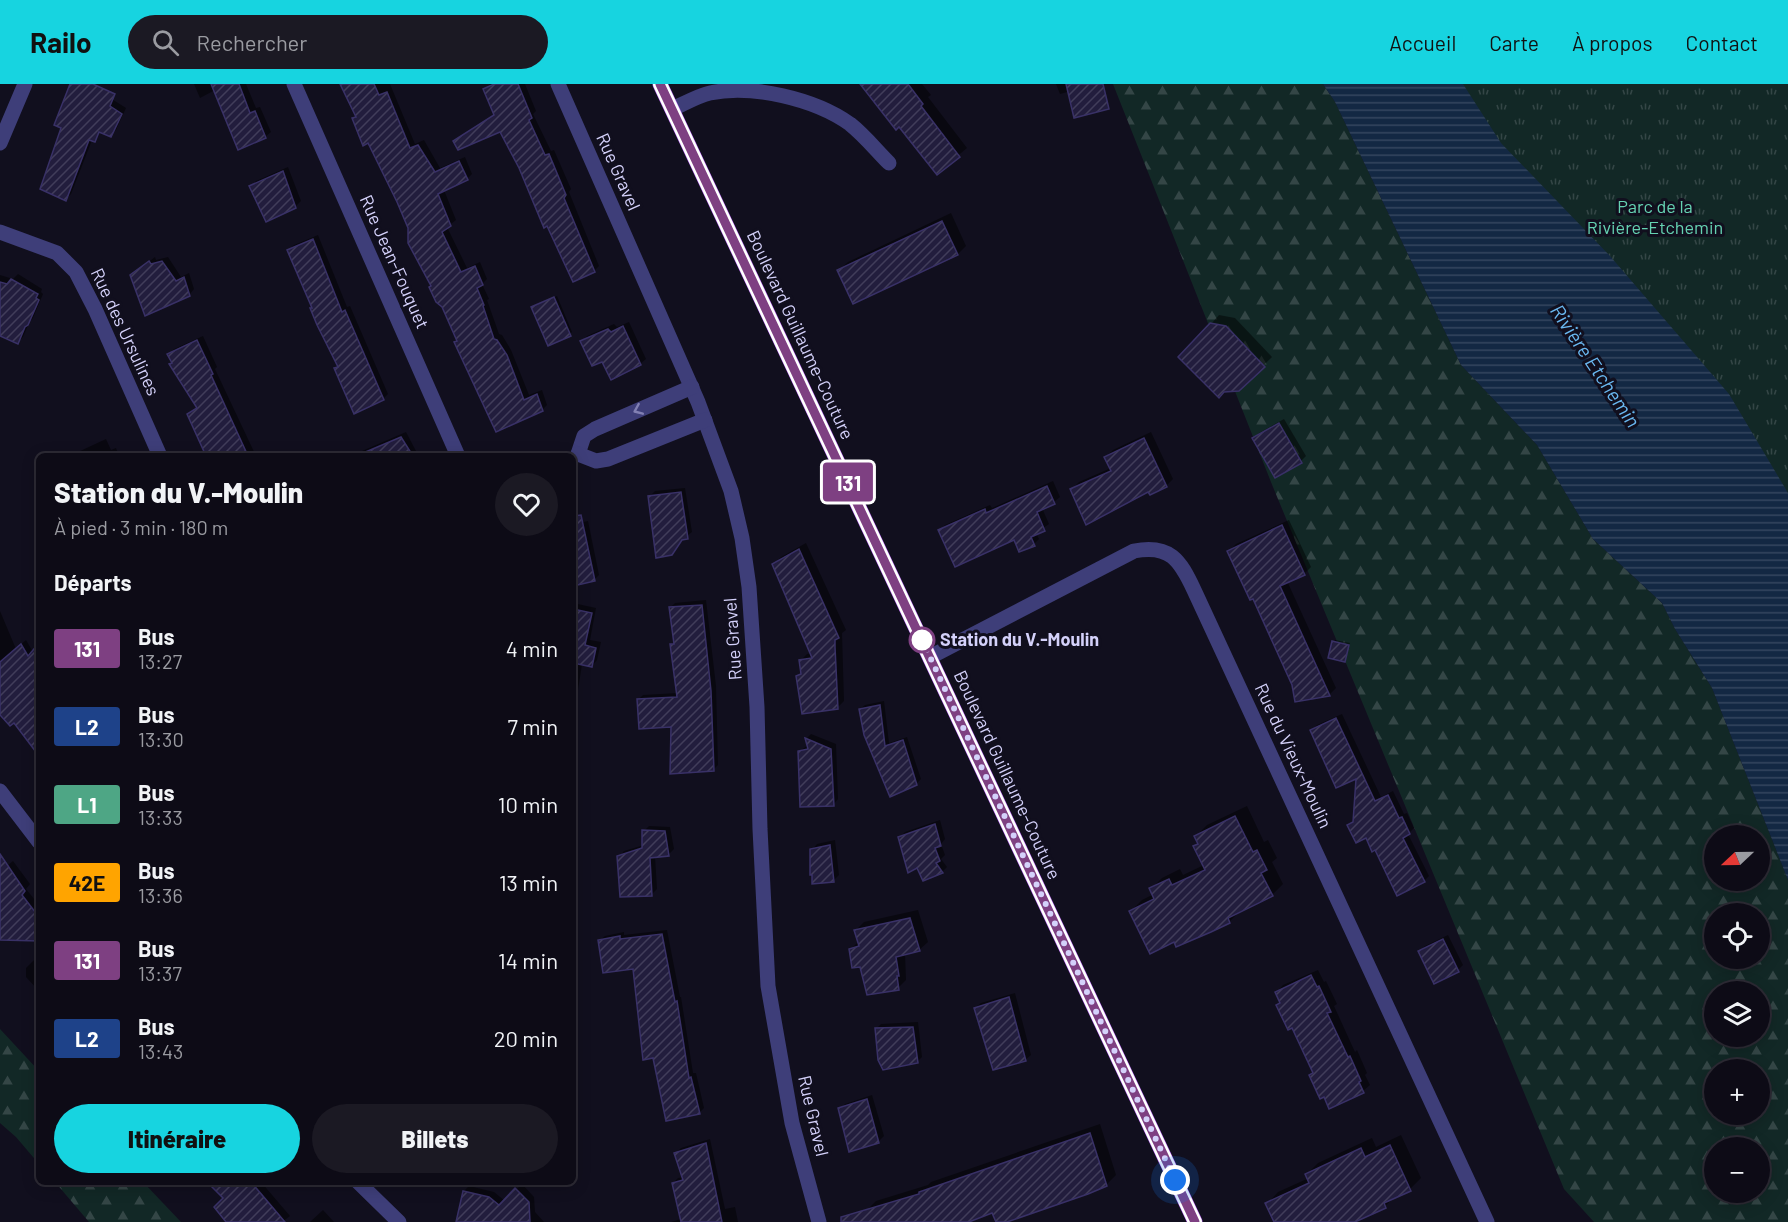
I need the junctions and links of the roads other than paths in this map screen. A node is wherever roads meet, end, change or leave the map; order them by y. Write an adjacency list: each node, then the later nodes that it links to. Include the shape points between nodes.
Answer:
1 (25, 84): 8 (street)
2 (294, 84): 14 (street, Rue Jean-Fouquet)
3 (558, 84): 11 (street, Rue Gravel)
4 (660, 84): 7 (main road, Boulevard Guillaume-Couture)
5 (706, 88): 6 (street); 7 (street)
6 (789, 91): 9 (street, via 850,124)
7 (672, 109): 17 (main road, Boulevard Guillaume-Couture)
8 (0, 143)
9 (889, 163)
10 (0, 232): 13 (street, Rue des Ursulines, via 57,253 76,272)
11 (692, 387): 12 (street, Rue Gravel); 15 (street, one-way to 15, via 595,429 584,436)
12 (705, 420): 16 (street, via 608,459 596,461); 22 (street, Rue Gravel, via 731,491 749,587 768,986 792,1123)
13 (159, 453)
14 (457, 453)
15 (576, 453)
16 (576, 455)
17 (930, 657): 23 (main road, Boulevard Guillaume-Couture); 24 (street, Rue du Vieux-Moulin, via 1134,551 1150,548 1170,554 1185,569)
18 (0, 790): 19 (street)
19 (36, 838)
20 (361, 1185): 21 (street)
21 (399, 1222)
22 (819, 1222)
23 (1195, 1222)
24 (1487, 1222)

